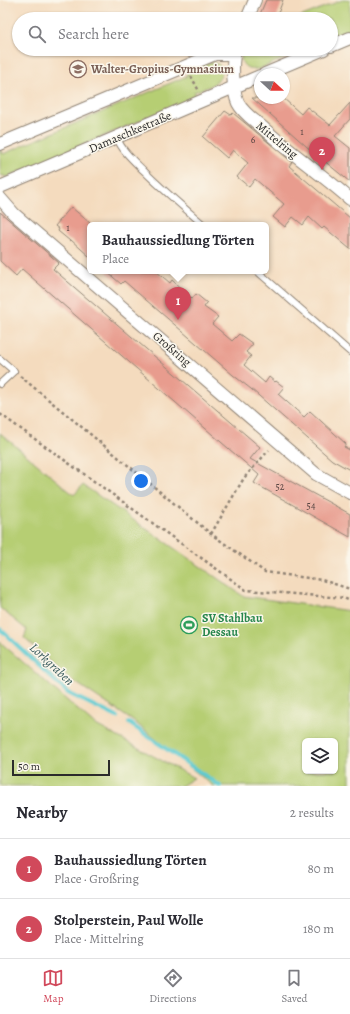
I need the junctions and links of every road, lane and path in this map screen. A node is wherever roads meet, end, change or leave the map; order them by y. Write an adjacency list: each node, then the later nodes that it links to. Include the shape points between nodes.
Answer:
1 (255, 0): 2 (street)
2 (250, 12)
3 (350, 39): 4 (street)
4 (338, 43)
5 (210, 56): 8 (street)
6 (235, 56): 11 (street, Mittelring)
7 (307, 56): 9 (street)
8 (186, 66): 12 (path); 14 (street)
9 (279, 68)
10 (254, 79): 11 (street, Damaschkestraße)
11 (234, 87): 12 (street, Damaschkestraße); 17 (street, Mittelring, via 238,104 244,111)
12 (203, 100): 13 (street, Damaschkestraße)
13 (117, 138): 15 (street, Damaschkestraße); 18 (lane, via 132,159)
14 (0, 144)
15 (0, 187)
16 (0, 198): 25 (street, Großring, via 14,214)
17 (350, 199)
18 (200, 222)
19 (260, 274): 20 (lane)
20 (350, 352)
21 (0, 359): 22 (lane)
22 (14, 371): 23 (lane); 27 (path)
23 (0, 384)
24 (0, 414): 29 (path, via 246,590 344,598)
25 (278, 441): 26 (street, Großring, via 316,474); 27 (path, via 244,478)
26 (350, 493)
27 (211, 534): 28 (path, via 265,572 322,580)
28 (350, 589)
29 (350, 601)

